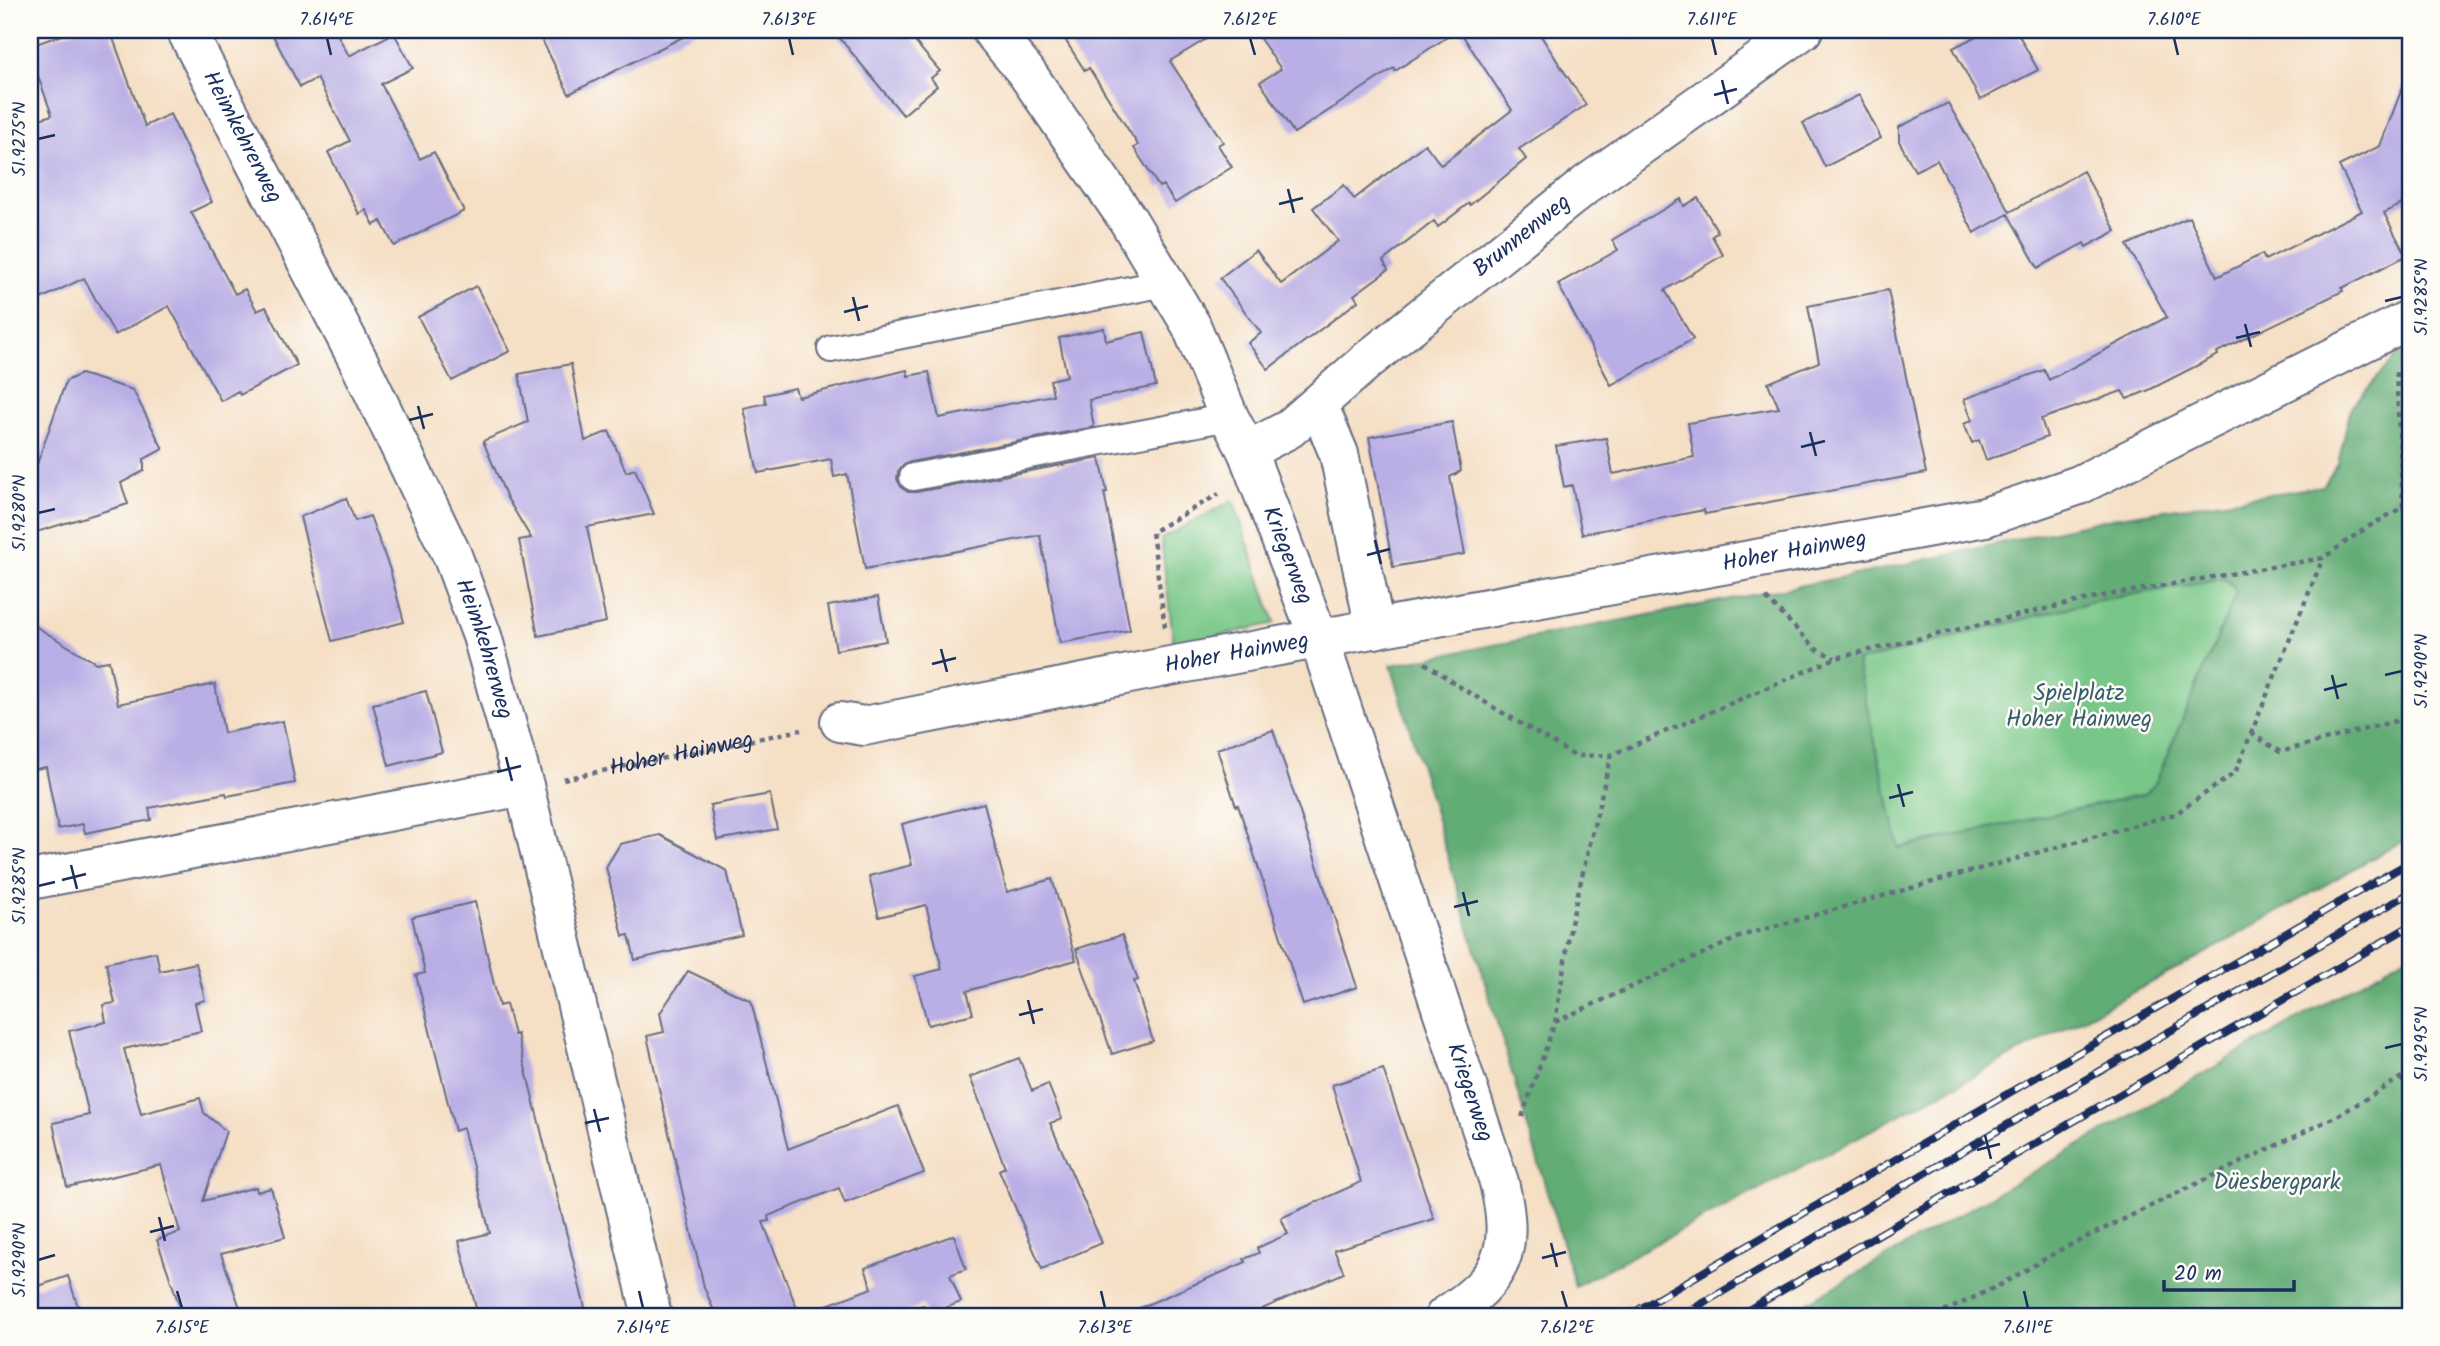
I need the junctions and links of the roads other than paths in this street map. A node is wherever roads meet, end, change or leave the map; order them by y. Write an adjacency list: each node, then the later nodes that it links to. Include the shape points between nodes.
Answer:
1 (186, 30): 14 (street, Heimkehrerweg, via 359,362 452,555 482,636)
2 (991, 30): 4 (street, Kriegerweg, via 1042,95)
3 (1803, 30): 7 (street, Brunnenweg, via 1587,184)
4 (1166, 283): 6 (lane); 8 (street, Kriegerweg, via 1191,325)
5 (2405, 322): 11 (street, Hoher Hainweg, via 2079,485 1985,517)
6 (831, 349)
7 (1318, 404): 9 (street, Brunnenweg); 11 (street, via 1339,454)
8 (1229, 417): 9 (street, Kriegerweg); 10 (lane)
9 (1252, 462): 12 (street, Kriegerweg)
10 (913, 477)
11 (1375, 629): 12 (street, Hoher Hainweg)
12 (1319, 639): 13 (street, Hoher Hainweg, via 864,726); 17 (street, Kriegerweg, via 1506,1210 1506,1247 1490,1279)
13 (840, 722)
14 (524, 786): 15 (street); 16 (street, Heimkehrerweg)
15 (30, 880)
16 (652, 1316)
17 (1445, 1316)

